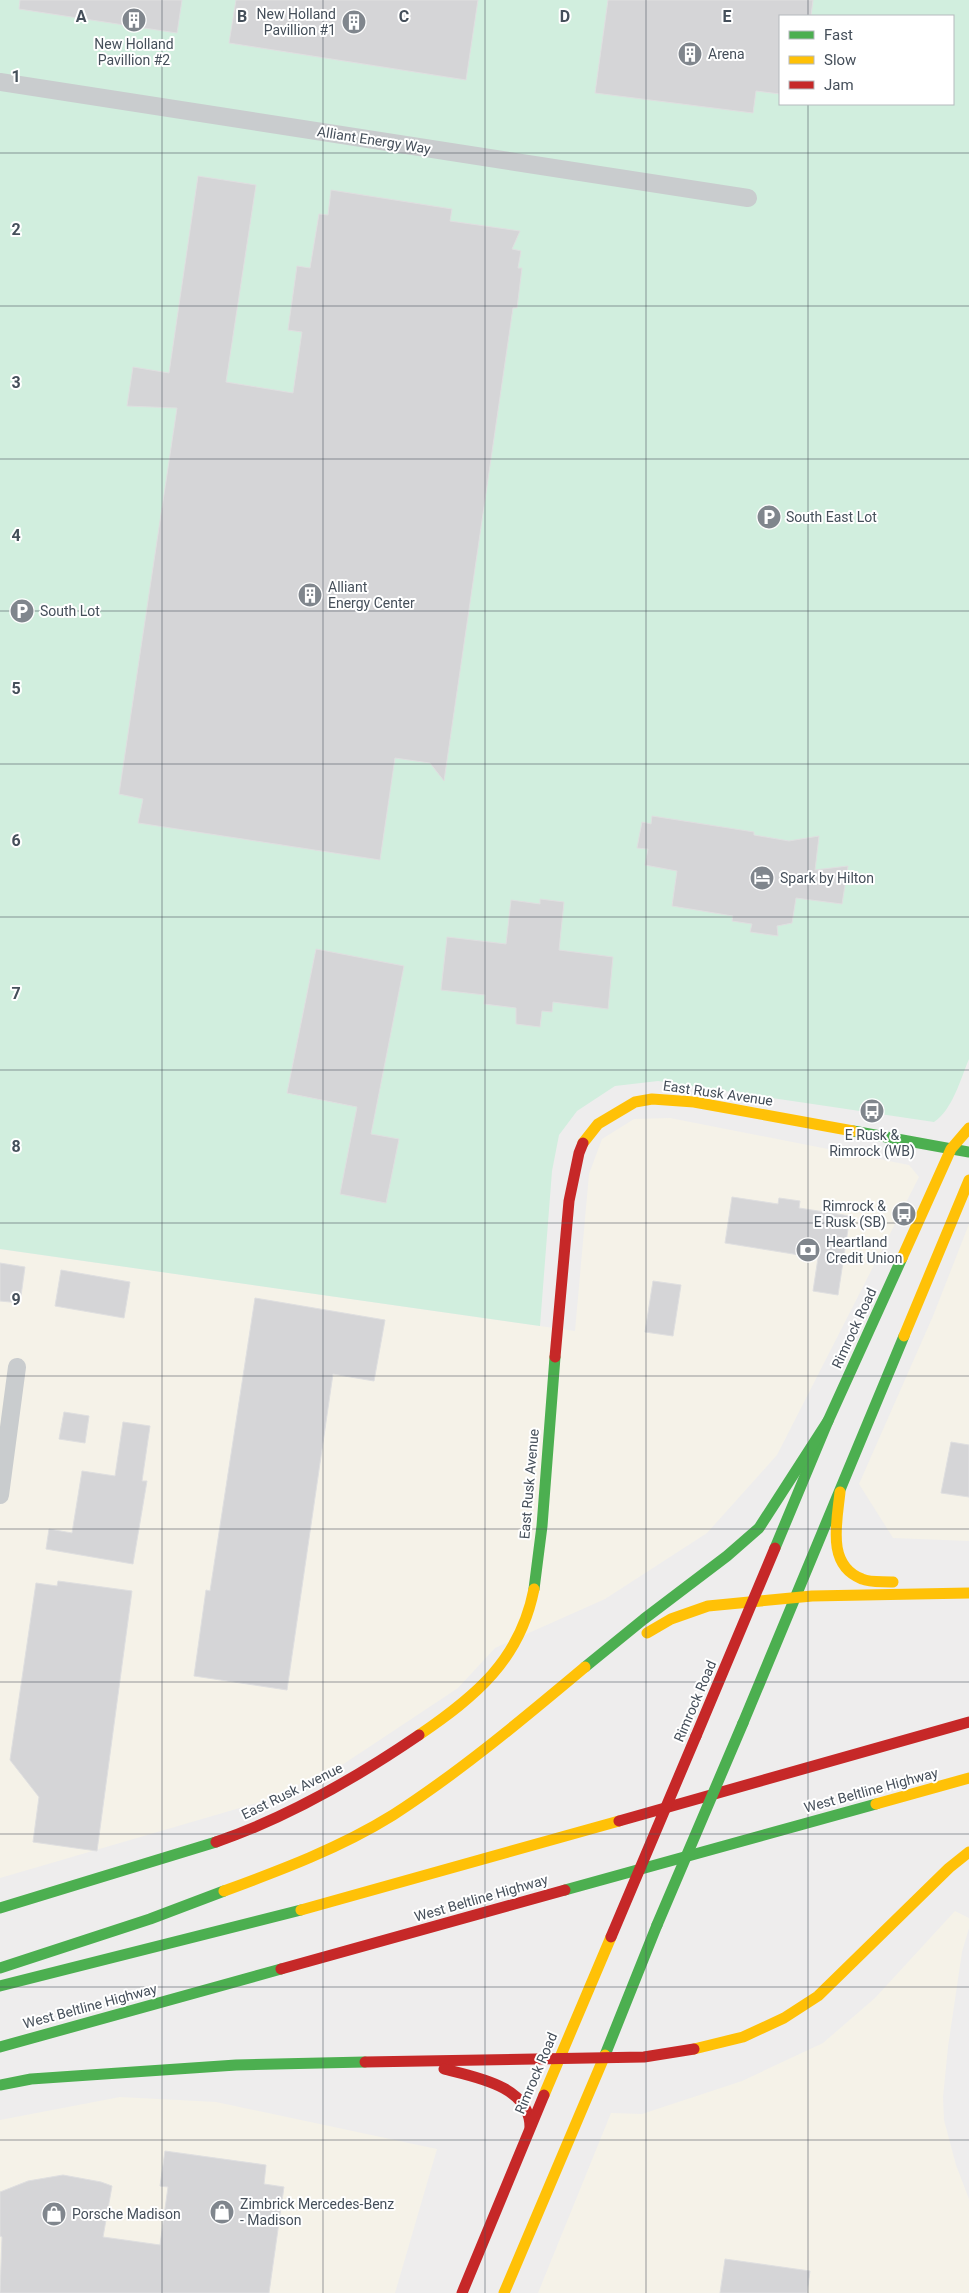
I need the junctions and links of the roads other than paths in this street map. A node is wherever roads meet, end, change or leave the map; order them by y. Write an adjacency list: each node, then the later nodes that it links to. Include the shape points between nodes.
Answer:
1 (0, 82): 2 (street, Alliant Energy Way)
2 (748, 198)
3 (969, 1128): 4 (main road, Rimrock Road)
4 (951, 1149): 5 (main road, East Rusk Avenue); 8 (main road, Rimrock Road); 18 (main road, East Rusk Avenue, via 769,1114 665,1099 635,1102 598,1124 579,1153 568,1200 544,1504 531,1604 520,1634 494,1676 480,1691 401,1747 299,1807 225,1839)
5 (969, 1152)
6 (969, 1180): 9 (main road)
7 (17, 1367): 10 (street)
8 (828, 1421): 13 (main road, Rimrock Road); 14 (main road, via 759,1528)
9 (840, 1492): 11 (main road, via 836,1546 840,1562 848,1571 862,1579); 12 (main road)
10 (0, 1495)
11 (969, 1591): 12 (main road)
12 (795, 1598): 13 (main road); 22 (main road, bridge)
13 (753, 1602): 14 (main road, via 708,1606 671,1619); 23 (main road, Rimrock Road, bridge)
14 (588, 1667): 19 (main road, via 415,1800 311,1858 215,1896)
15 (969, 1722): 20 (main road, via 262,1921)
16 (969, 1778): 21 (main road, West Beltline Highway)
17 (969, 1852): 22 (main road, via 818,1996 784,2018 743,2037 715,2044 644,2057)
18 (0, 1908)
19 (0, 1968)
20 (0, 1986)
21 (0, 2047)
22 (604, 2057): 23 (main road); 28 (main road)
23 (559, 2058): 24 (main road); 26 (main road, Rimrock Road)
24 (419, 2061): 25 (main road, via 236,2065); 26 (main road, via 496,2084 521,2100 529,2111)
25 (0, 2085)
26 (530, 2127): 27 (main road, Rimrock Road)
27 (462, 2293)
28 (504, 2293)

